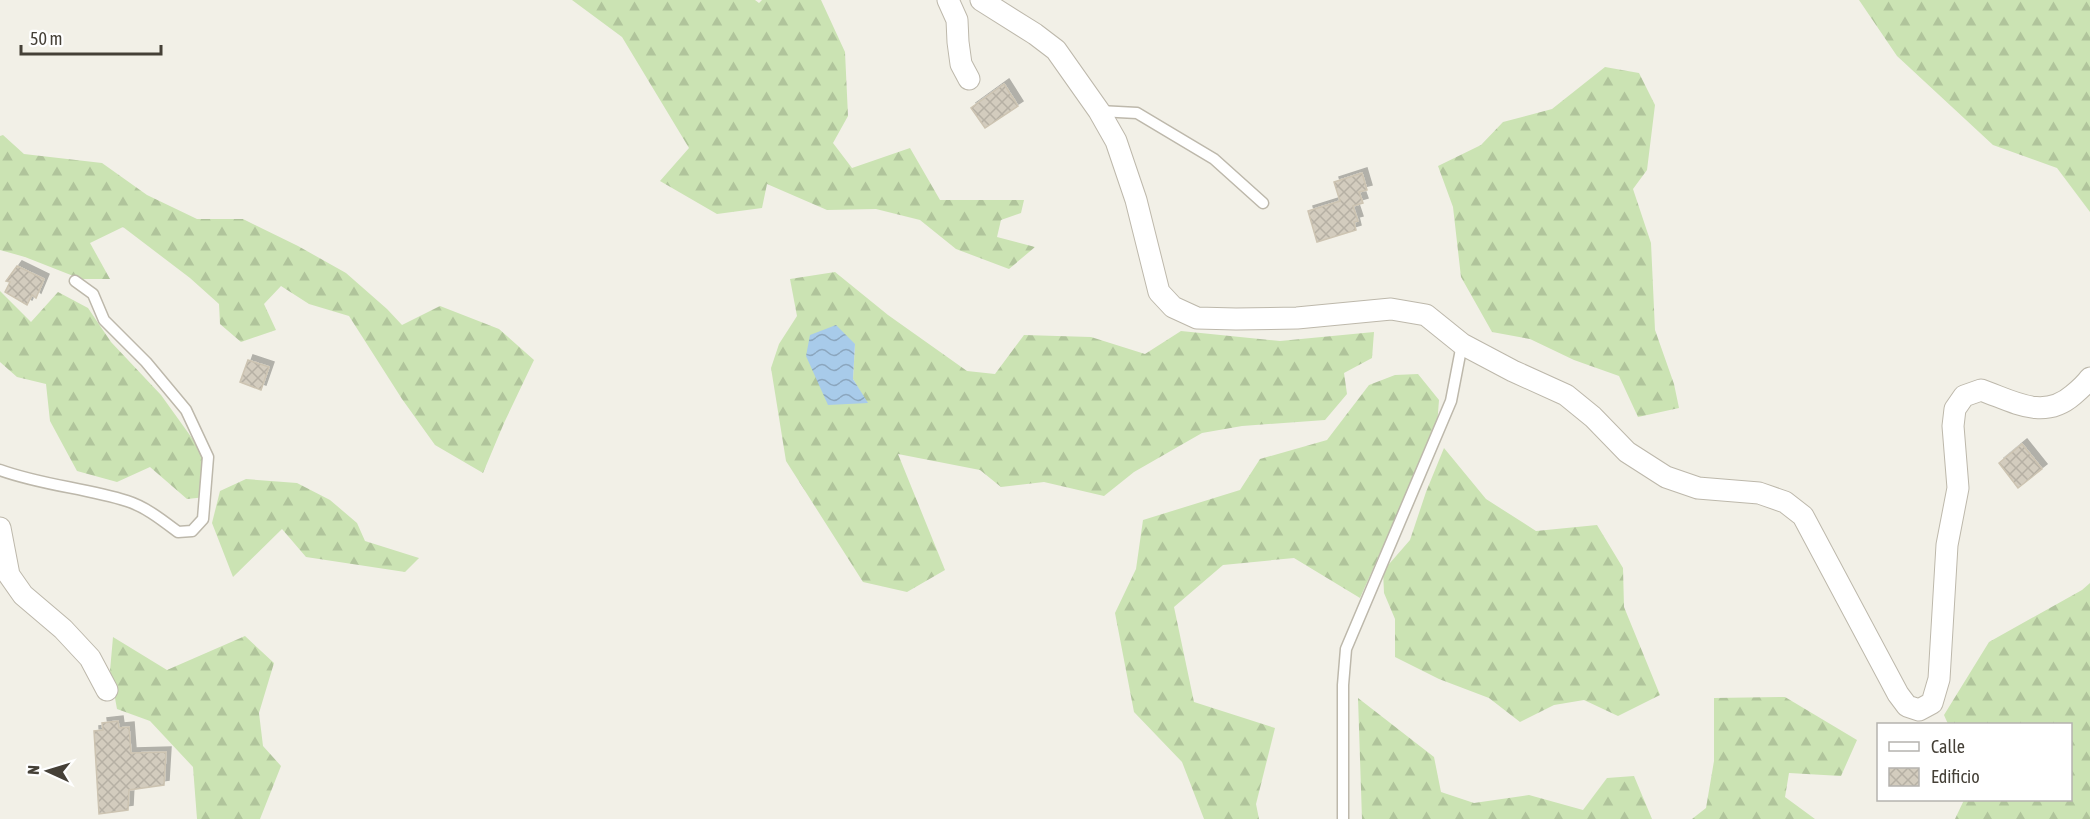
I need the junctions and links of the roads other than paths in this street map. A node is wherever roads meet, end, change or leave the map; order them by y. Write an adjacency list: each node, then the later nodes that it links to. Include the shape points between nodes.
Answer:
1 (948, 0): 3 (street, via 957,20 961,64)
2 (981, 0): 4 (street, via 1056,50)
3 (969, 79)
4 (1099, 111): 5 (lane, via 1137,112 1214,159); 7 (street, via 1116,141 1133,190 1160,292 1173,307 1197,318 1236,319 1391,309 1426,315)
5 (1263, 203)
6 (75, 281): 9 (lane, via 93,294 104,320 146,362 186,411 208,457 203,519 192,531 178,532 154,513 128,501 28,480)
7 (1462, 344): 8 (street, via 1566,395 1627,452 1666,477 1698,488 1759,493 1785,502 1803,516 1898,694 1907,706 1919,710 1932,703 1939,679 1947,545 1958,488 1955,409 1964,396 1981,390 2030,408 2046,409 2063,404); 12 (lane, via 1451,401 1346,649 1342,685)
8 (2090, 378)
9 (0, 470)
10 (0, 528): 11 (street, via 9,575 23,595 63,628 90,658)
11 (107, 690)
12 (1343, 819)

